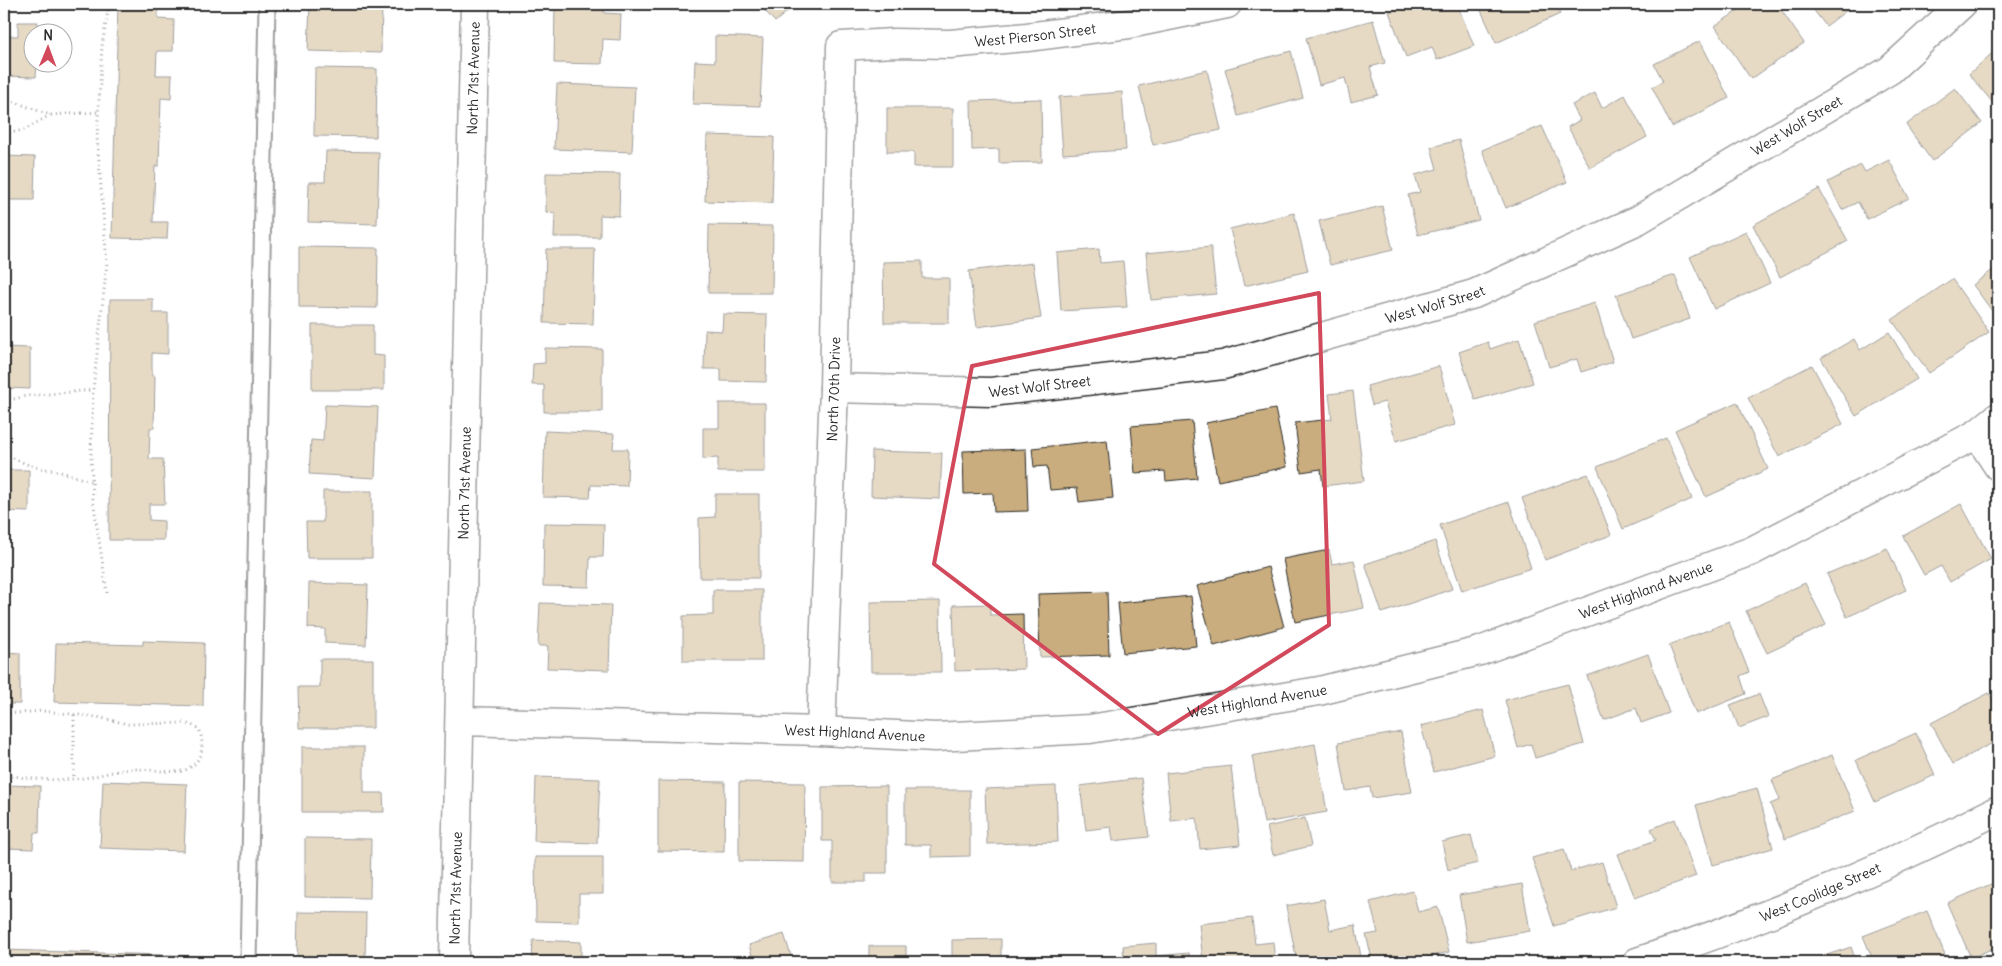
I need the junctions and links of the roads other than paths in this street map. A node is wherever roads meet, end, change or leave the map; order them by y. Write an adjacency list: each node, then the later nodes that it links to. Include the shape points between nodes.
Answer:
1 (266, 4): 12 (lane)
2 (475, 4): 9 (street, North 71st Avenue)
3 (1227, 4): 5 (street, West Pierson Street, via 1129,24 1027,37 950,44)
4 (1962, 4): 6 (street, West Wolf Street, via 1890,70 1638,220 1474,294 1223,365 991,392)
5 (841, 46): 6 (street, North 70th Drive)
6 (834, 388): 10 (street, North 70th Drive)
7 (1988, 426): 8 (street); 10 (street, West Highland Avenue, via 1752,552 1480,651 1319,691 1090,729 936,737)
8 (1998, 466)
9 (461, 721): 10 (street, West Highland Avenue); 13 (street, North 71st Avenue)
10 (821, 731)
11 (1998, 810): 14 (street, West Coolidge Street, via 1892,862 1789,906 1703,941)
12 (248, 962)
13 (454, 962)
14 (1637, 962)

